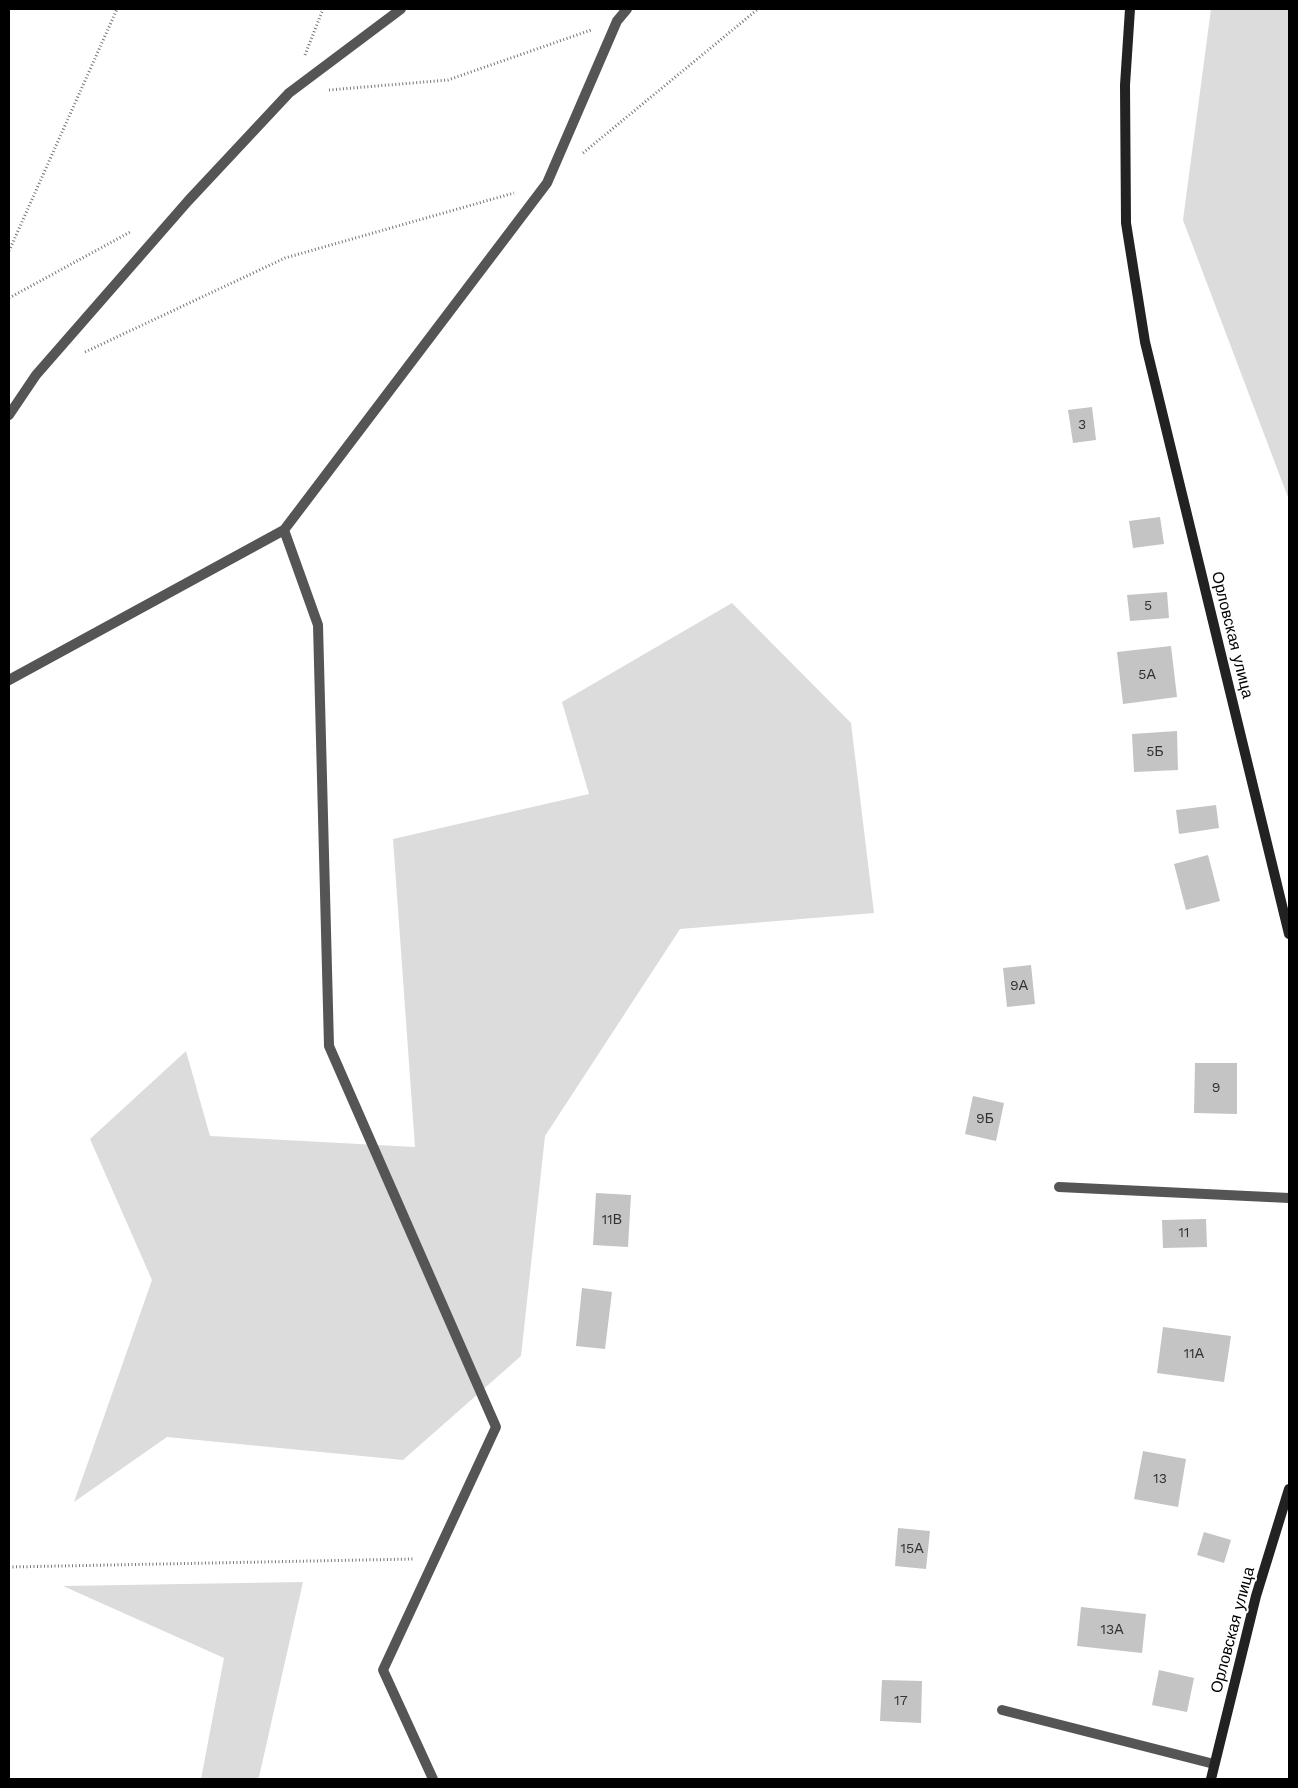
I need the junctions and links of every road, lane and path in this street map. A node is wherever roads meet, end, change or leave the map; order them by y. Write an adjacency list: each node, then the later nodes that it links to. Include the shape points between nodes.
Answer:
1 (117, 9): 13 (path)
2 (323, 9): 8 (path)
3 (402, 9): 16 (street, via 289,93 188,201 36,375)
4 (627, 9): 7 (street)
5 (758, 9): 10 (path)
6 (1130, 9): 19 (main road, Орловская улица, via 1125,86 1126,223 1145,342)
7 (617, 21): 9 (path, via 448,80); 11 (street)
8 (303, 60)
9 (329, 90)
10 (577, 158)
11 (547, 183): 15 (path, via 285,258); 17 (street)
12 (136, 229): 14 (path)
13 (9, 252)
14 (9, 298)
15 (81, 354)
16 (9, 415)
17 (284, 530): 18 (street); 23 (street, via 318,625 329,1046 496,1427)
18 (9, 680)
19 (1289, 934)
20 (1059, 1187): 21 (street)
21 (1289, 1198)
22 (1289, 1489): 26 (main road, Орловская улица, via 1256,1596)
23 (435, 1558): 24 (path); 27 (street, via 383,1670)
24 (9, 1567)
25 (1002, 1710): 26 (street)
26 (1214, 1764): 28 (main road, Орловская улица)
27 (433, 1779)
28 (1211, 1779)

